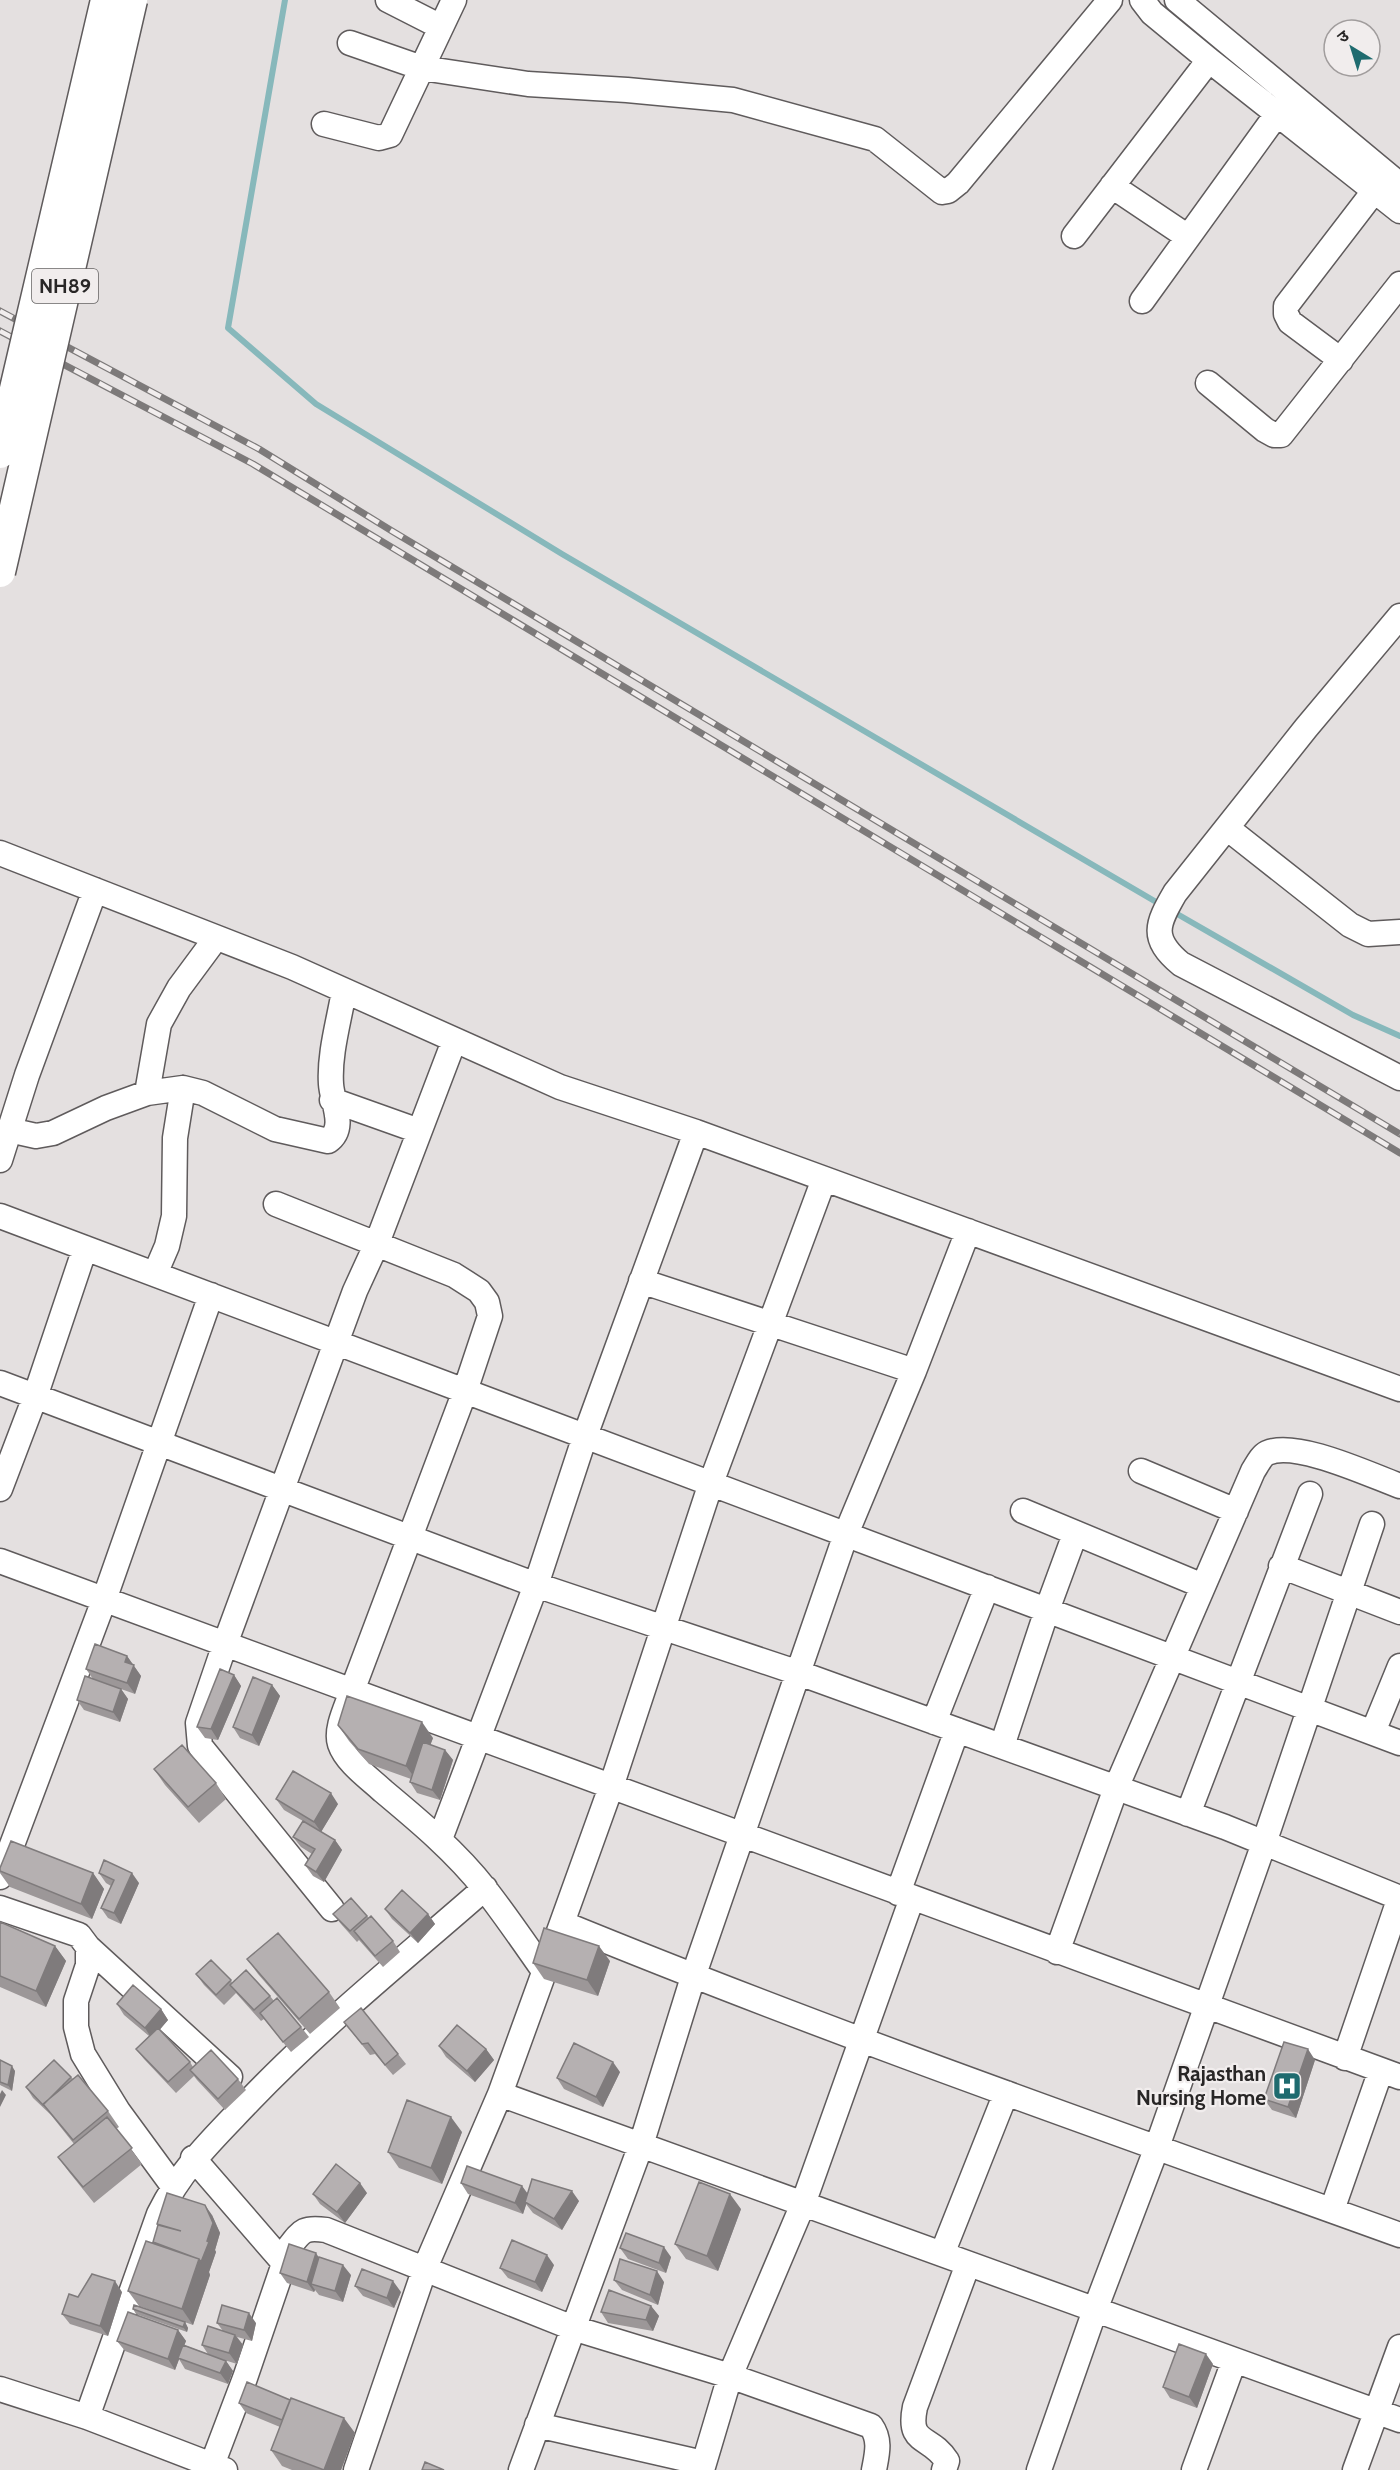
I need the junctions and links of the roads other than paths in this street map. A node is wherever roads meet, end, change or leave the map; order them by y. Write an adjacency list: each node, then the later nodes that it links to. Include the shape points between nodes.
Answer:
1 (106, 0): 24 (main road, NH89, bridge)
2 (132, 0): 25 (main road, NH89, bridge)
3 (388, 0): 8 (street)
4 (454, 0): 8 (street)
5 (1110, 0): 11 (street, via 958,183 942,192 875,139 733,100 528,84)
6 (1142, 0): 10 (street, via 1152,13)
7 (1177, 0): 14 (street)
8 (441, 27): 11 (street)
9 (350, 43): 11 (street)
10 (1209, 60): 12 (street); 15 (street)
11 (422, 68): 13 (street, via 394,131 384,138)
12 (1277, 114): 16 (street); 19 (street)
13 (324, 124)
14 (1400, 185)
15 (1112, 186): 18 (street); 19 (street)
16 (1375, 190): 17 (street); 22 (street, via 1286,306 1290,322)
17 (1400, 211)
18 (1074, 236)
19 (1188, 237): 21 (street)
20 (1400, 284): 22 (street)
21 (1142, 301)
22 (1341, 360): 23 (street, via 1281,435 1265,430)
23 (1208, 383)
24 (0, 453)
25 (0, 572)
26 (1400, 616): 27 (street)
27 (1227, 828): 30 (street, via 1350,926 1368,934); 34 (street, via 1175,893 1160,919 1161,939 1168,953 1181,964)
28 (0, 853): 29 (street)
29 (94, 890): 31 (street); 38 (street)
30 (1400, 932)
31 (216, 938): 32 (street); 36 (street, via 179,988 159,1024)
32 (344, 991): 33 (street); 37 (street, via 330,1071)
33 (454, 1041): 39 (street); 40 (street, via 560,1087)
34 (1400, 1078)
35 (183, 1088): 36 (street); 37 (street, via 202,1093 275,1129 328,1141 338,1128); 48 (street, via 175,1138 174,1216)
36 (147, 1093): 38 (street, via 53,1133 36,1136)
37 (332, 1100): 39 (street)
38 (9, 1130): 41 (street)
39 (419, 1131): 46 (street)
40 (696, 1132): 42 (street); 49 (street)
41 (0, 1160)
42 (824, 1179): 45 (street); 51 (street)
43 (276, 1204): 46 (street)
44 (0, 1216): 47 (street)
45 (968, 1231): 53 (street); 55 (street)
46 (377, 1243): 52 (street); 56 (street, via 454,1275 479,1291 487,1302 490,1316)
47 (85, 1248): 48 (street); 57 (street)
48 (155, 1274): 50 (street)
49 (641, 1281): 51 (street); 58 (street)
50 (211, 1295): 52 (street); 59 (street)
51 (771, 1324): 53 (street); 61 (street)
52 (336, 1342): 56 (street); 64 (street)
53 (914, 1371): 69 (street)
54 (0, 1383): 57 (street)
55 (1400, 1389)
56 (465, 1391): 58 (street); 71 (street)
57 (35, 1397): 59 (street); 63 (street)
58 (585, 1436): 61 (street); 74 (street)
59 (158, 1444): 64 (street); 78 (street)
60 (1141, 1471): 67 (street)
61 (711, 1483): 69 (street); 81 (street)
62 (1400, 1486): 67 (street, via 1303,1451 1280,1449 1265,1454 1259,1462)
63 (0, 1489)
64 (281, 1490): 71 (street); 82 (street)
65 (1310, 1494): 73 (street)
66 (1023, 1511): 70 (street)
67 (1236, 1511): 76 (street)
68 (1372, 1524): 77 (street)
69 (846, 1534): 75 (street); 85 (street)
70 (1075, 1534): 76 (street); 79 (street)
71 (409, 1538): 74 (street); 87 (street)
72 (0, 1561): 78 (street)
73 (1281, 1566): 77 (street); 86 (street)
74 (536, 1585): 81 (street); 92 (street)
75 (987, 1587): 79 (street); 89 (street)
76 (1203, 1587): 83 (street)
77 (1349, 1592): 80 (street); 88 (street)
78 (104, 1600): 82 (street); 101 (street)
79 (1047, 1610): 83 (street); 94 (street)
80 (1400, 1612)
81 (663, 1626): 85 (street); 95 (street)
82 (225, 1644): 87 (street); 106 (street, via 198,1723 200,1746)
83 (1173, 1657): 86 (street); 96 (street)
84 (1400, 1666): 91 (street)
85 (799, 1673): 89 (street); 98 (street)
86 (1238, 1682): 88 (street); 97 (street)
87 (352, 1691): 92 (street); 99 (street, via 340,1728 339,1742 345,1754)
88 (1309, 1708): 91 (street); 100 (street)
89 (934, 1722): 90 (street)
90 (957, 1730): 94 (street); 103 (street)
91 (1373, 1732): 93 (street)
92 (477, 1738): 95 (street); 99 (street)
93 (1400, 1743)
94 (1002, 1746): 96 (street)
95 (611, 1787): 98 (street); 107 (street)
96 (1116, 1788): 97 (street); 109 (street)
97 (1188, 1814): 100 (street)
98 (743, 1834): 103 (street); 111 (street)
99 (440, 1839): 102 (street)
100 (1264, 1843): 104 (street); 112 (street)
101 (0, 1878)
102 (484, 1888): 110 (street); 121 (street, via 299,2050)
103 (905, 1896): 109 (street); 113 (street)
104 (1400, 1898): 114 (street)
105 (0, 1908): 108 (street, via 80,1935)
106 (332, 1909)
107 (562, 1923): 110 (street); 111 (street)
108 (88, 1947): 116 (street); 122 (street, via 88,1965 76,2001 76,2027 83,2054 118,2111)
109 (1057, 1952): 112 (street)
110 (544, 1971): 118 (street)
111 (693, 1977): 113 (street); 119 (street)
112 (1206, 2007): 114 (street); 120 (street)
113 (860, 2040): 117 (street); 123 (street)
114 (1345, 2058): 115 (street)
115 (1390, 2074): 124 (street)
116 (243, 2088)
117 (1006, 2093): 120 (street); 126 (street)
118 (500, 2094): 119 (street); 129 (street)
119 (641, 2145): 123 (street); 131 (street)
120 (1157, 2147): 124 (street); 130 (street)
121 (193, 2158): 122 (street); 127 (street)
122 (173, 2186): 137 (street, via 159,2214)
123 (803, 2204): 126 (street); 134 (street)
124 (1332, 2210): 125 (street)
125 (1400, 2235)
126 (942, 2254): 128 (street)
127 (284, 2264): 129 (street, via 290,2246 300,2233 311,2228 326,2230); 140 (street)
128 (968, 2264): 130 (street); 145 (street, via 912,2422 921,2439 939,2449 947,2461)
129 (425, 2268): 131 (street); 142 (street)
130 (1095, 2310): 133 (street); 146 (street)
131 (573, 2328): 134 (street); 139 (street)
132 (1400, 2348): 136 (street)
133 (1234, 2361): 136 (street); 147 (street)
134 (730, 2376): 141 (street); 144 (street, via 871,2426 878,2436)
135 (0, 2389): 137 (street)
136 (1375, 2412): 138 (street); 148 (street)
137 (87, 2417): 140 (street)
138 (1400, 2420)
139 (537, 2425): 141 (street); 143 (street)
140 (219, 2467)
141 (703, 2467)
142 (356, 2470)
143 (521, 2470)
144 (874, 2470)
145 (944, 2470)
146 (1039, 2470)
147 (1194, 2470)
148 (1355, 2470)

